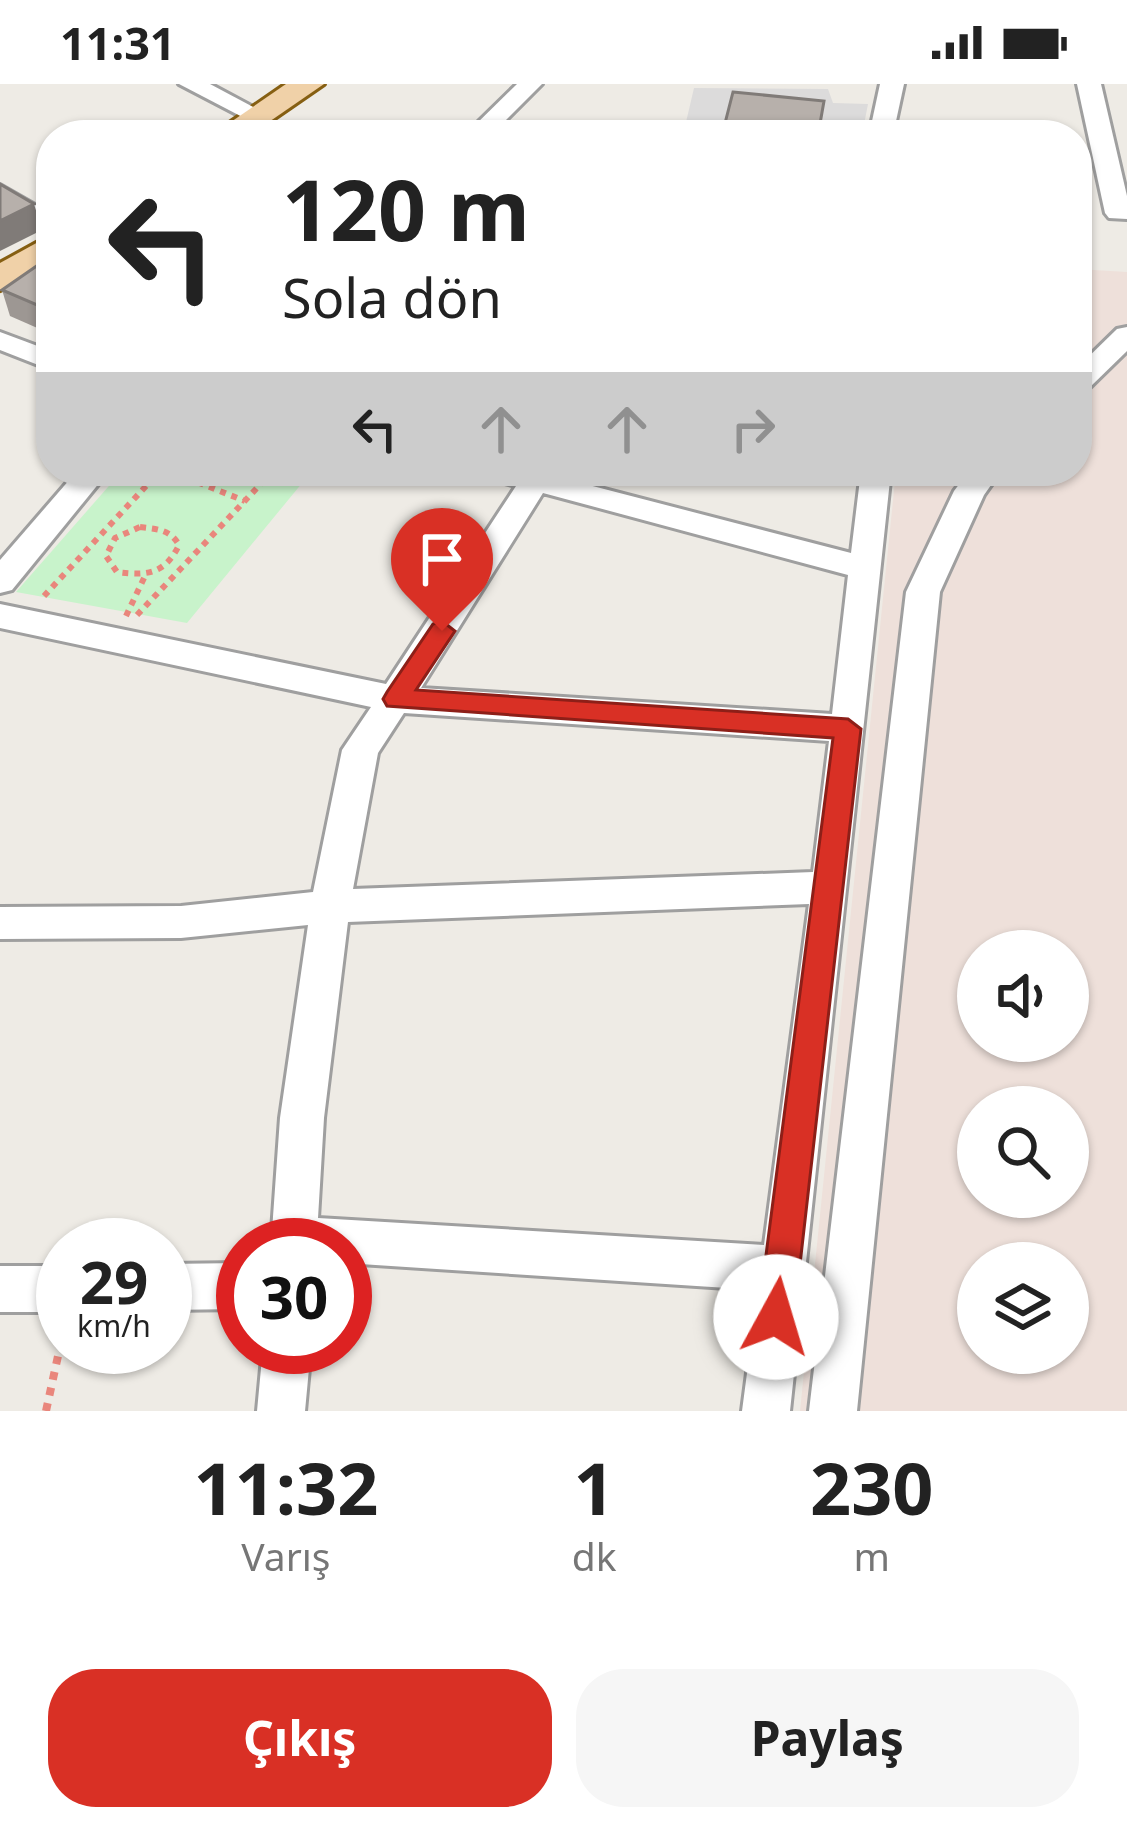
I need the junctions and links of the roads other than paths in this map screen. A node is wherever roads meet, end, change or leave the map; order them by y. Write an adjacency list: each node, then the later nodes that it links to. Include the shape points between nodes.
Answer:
1 (191, 84): 6 (street)
2 (308, 84): 6 (main road)
3 (530, 84): 8 (street)
4 (892, 84): 9 (street)
5 (1089, 84): 11 (street)
6 (258, 116): 7 (main road)
7 (252, 120)
8 (493, 120)
9 (884, 120)
10 (0, 193): 12 (street)
11 (1118, 213)
12 (36, 216)
13 (36, 256): 14 (main road)
14 (0, 279)
15 (1127, 335): 18 (street)
16 (0, 340): 17 (street)
17 (36, 355)
18 (1092, 369)
19 (81, 486): 25 (street)
20 (532, 486): 27 (street)
21 (574, 486): 24 (street)
22 (874, 486): 24 (street)
23 (974, 486): 40 (street, via 923,592)
24 (866, 568): 28 (street)
25 (0, 582)
26 (11, 618): 27 (street)
27 (397, 699): 28 (street); 30 (street, via 359,750)
28 (848, 729): 29 (street)
29 (829, 886): 30 (street); 34 (street)
30 (330, 906): 31 (street, via 181,922); 32 (street)
31 (0, 923)
32 (296, 1218)
33 (372, 1246): 34 (street)
34 (781, 1269): 39 (street)
35 (36, 1288): 36 (street)
36 (0, 1289)
37 (284, 1374): 38 (street)
38 (281, 1411)
39 (766, 1411)
40 (833, 1411)

